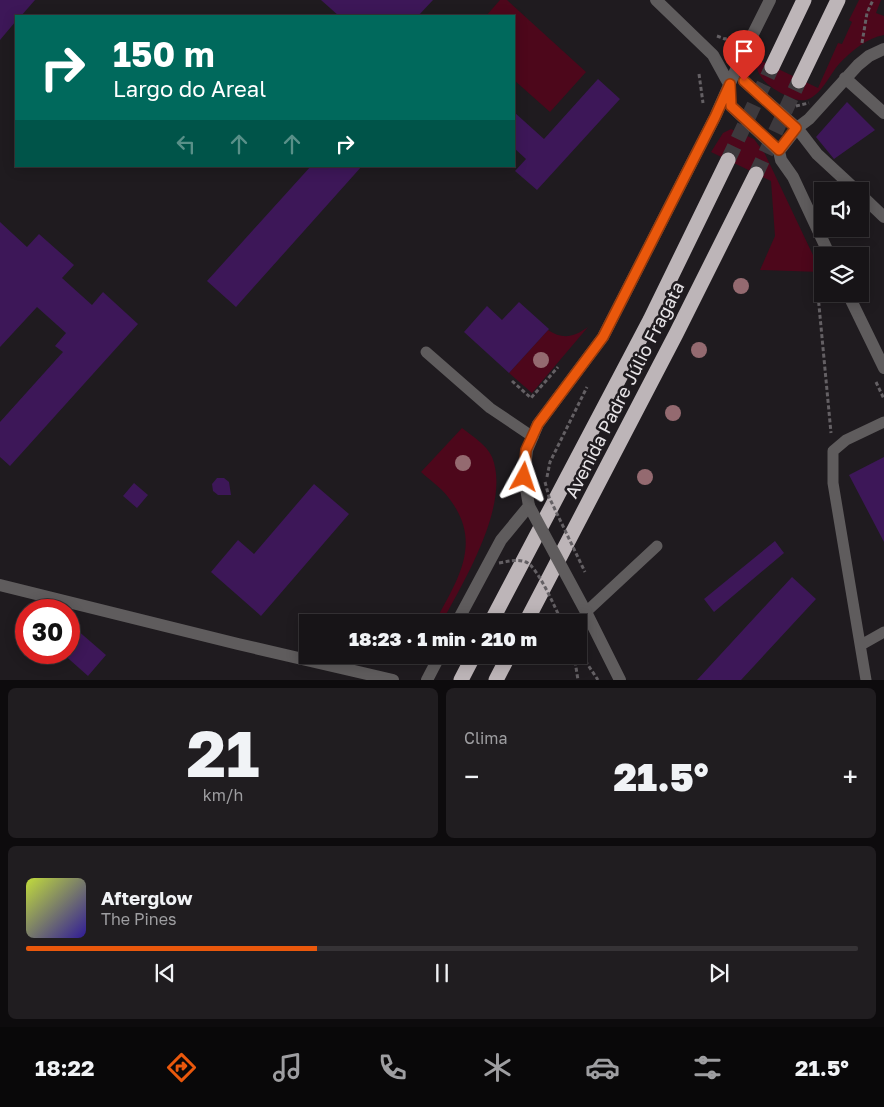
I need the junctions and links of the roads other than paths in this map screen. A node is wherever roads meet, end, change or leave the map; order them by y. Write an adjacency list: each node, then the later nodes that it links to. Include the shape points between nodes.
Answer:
1 (656, 0): 9 (street, via 713,55)
2 (770, 0): 9 (street)
3 (804, 0): 6 (highway)
4 (838, 0): 8 (highway)
5 (884, 49): 7 (street, via 869,56)
6 (772, 67)
7 (845, 78): 10 (street); 11 (street, via 809,119)
8 (799, 81)
9 (730, 84): 11 (street, bridge, via 744,81); 12 (street, bridge, via 731,106); 23 (street, via 603,337 538,424)
10 (884, 113)
11 (796, 128): 12 (street); 15 (street, via 817,154)
12 (779, 150): 18 (street, via 781,160)
13 (728, 160): 30 (highway, Avenida Padre Júlio Fragata, via 650,320)
14 (756, 174): 26 (highway, Avenida Padre Júlio Fragata)
15 (847, 182)
16 (869, 203): 17 (street)
17 (884, 217)
18 (826, 247)
19 (852, 302): 21 (street)
20 (426, 352): 23 (lane, via 490,408)
21 (884, 368)
22 (884, 422): 33 (lane, via 846,440 833,451 833,483)
23 (533, 437): 24 (street, via 526,450 524,477)
24 (530, 506): 26 (street, bridge); 29 (street, via 500,540)
25 (657, 546): 28 (lane)
26 (558, 560): 28 (street, bridge); 31 (highway, Avenida Padre Júlio Fragata)
27 (0, 585): 37 (street)
28 (586, 612): 41 (street)
29 (461, 614)
30 (495, 614)
31 (530, 614)
32 (884, 632): 33 (lane)
33 (861, 644): 42 (lane)
34 (435, 664): 38 (street)
35 (469, 664): 39 (highway)
36 (504, 664): 40 (highway)
37 (394, 680)
38 (427, 680)
39 (461, 680)
40 (496, 680)
41 (620, 680)
42 (866, 680)

